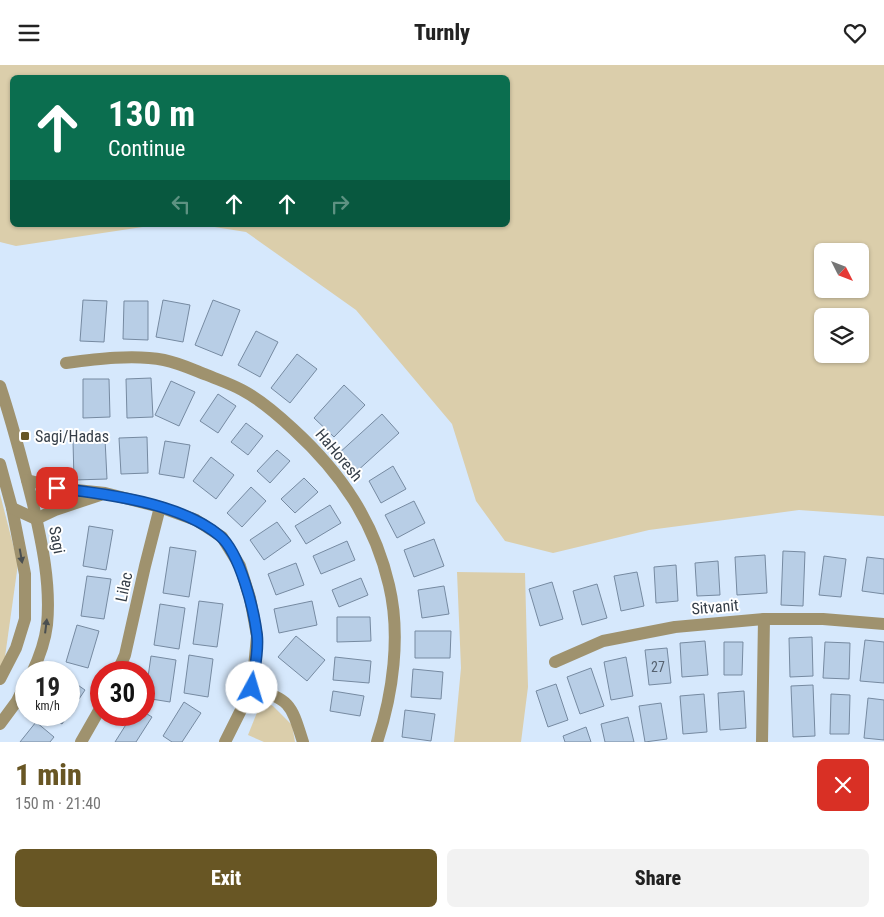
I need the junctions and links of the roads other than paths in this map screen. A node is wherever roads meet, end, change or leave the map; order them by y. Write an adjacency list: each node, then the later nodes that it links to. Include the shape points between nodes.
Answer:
1 (66, 363): 22 (street, HaHoresh, via 118,357 164,360 200,372 242,390 275,412 332,467 357,504 377,545 389,586 394,618 391,683)
2 (0, 386): 4 (street, Sagi)
3 (0, 464): 7 (street)
4 (27, 480): 5 (street, via 57,488); 8 (street, Sagi)
5 (105, 493): 6 (street); 8 (street)
6 (160, 507): 12 (street, Lilac); 15 (street, via 196,520 222,537 240,566 258,636)
7 (12, 508): 8 (street); 14 (street, one-way to 14, via 24,574 25,619 16,649)
8 (36, 519): 11 (street, Sagi, one-way to 8, via 47,626 47,574)
9 (764, 619): 10 (street, Sitvanit); 13 (street, Sitvanit, via 675,627 612,639); 23 (street)
10 (884, 624)
11 (38, 661)
12 (122, 661)
13 (555, 663)
14 (0, 679)
15 (252, 688): 20 (street); 21 (street, via 275,695 287,703)
16 (15, 704): 17 (street)
17 (0, 724)
18 (90, 726): 19 (street)
19 (81, 742)
20 (225, 742)
21 (303, 742)
22 (377, 742)
23 (762, 742)

